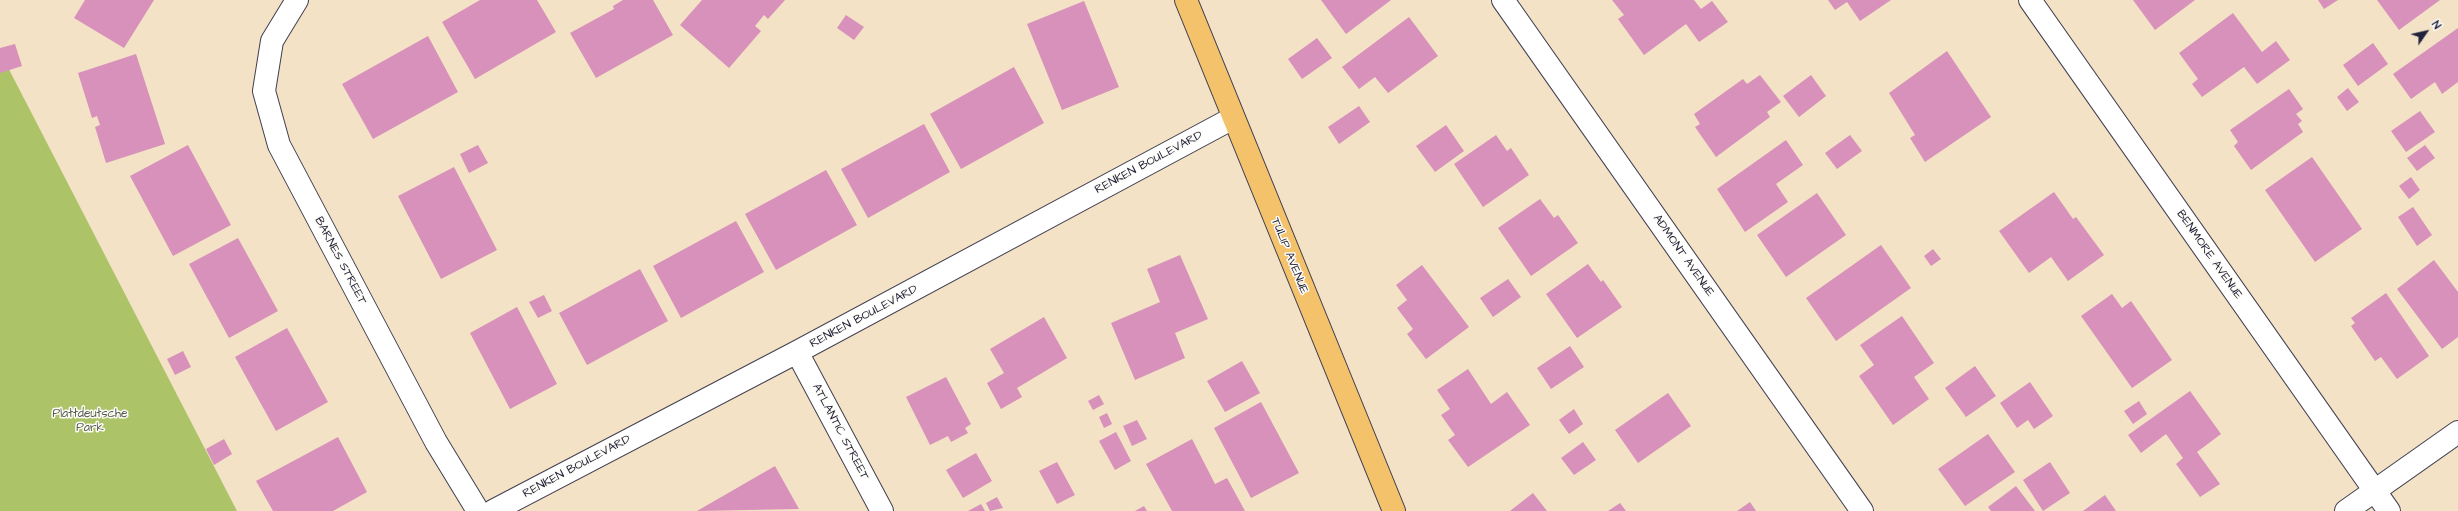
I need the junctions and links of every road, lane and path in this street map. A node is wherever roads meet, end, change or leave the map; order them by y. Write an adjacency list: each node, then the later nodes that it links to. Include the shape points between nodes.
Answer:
1 (296, 0): 9 (street, BARNES STREET, via 272,41 264,91 279,145 436,442)
2 (1186, 0): 5 (main road, TULIP AVENUE)
3 (1503, 0): 13 (street, ADMONT AVENUE)
4 (2030, 0): 8 (street, BENMORE AVENUE)
5 (1233, 118): 6 (street, RENKEN BOULEVARD); 12 (main road, TULIP AVENUE)
6 (797, 352): 10 (street, RENKEN BOULEVARD); 11 (street, ATLANTIC STREET)
7 (2458, 432): 8 (street)
8 (2375, 491): 14 (street); 15 (street, BENMORE AVENUE)
9 (478, 511)
10 (493, 511)
11 (882, 511)
12 (1394, 511)
13 (1862, 511)
14 (2346, 511)
15 (2389, 511)

